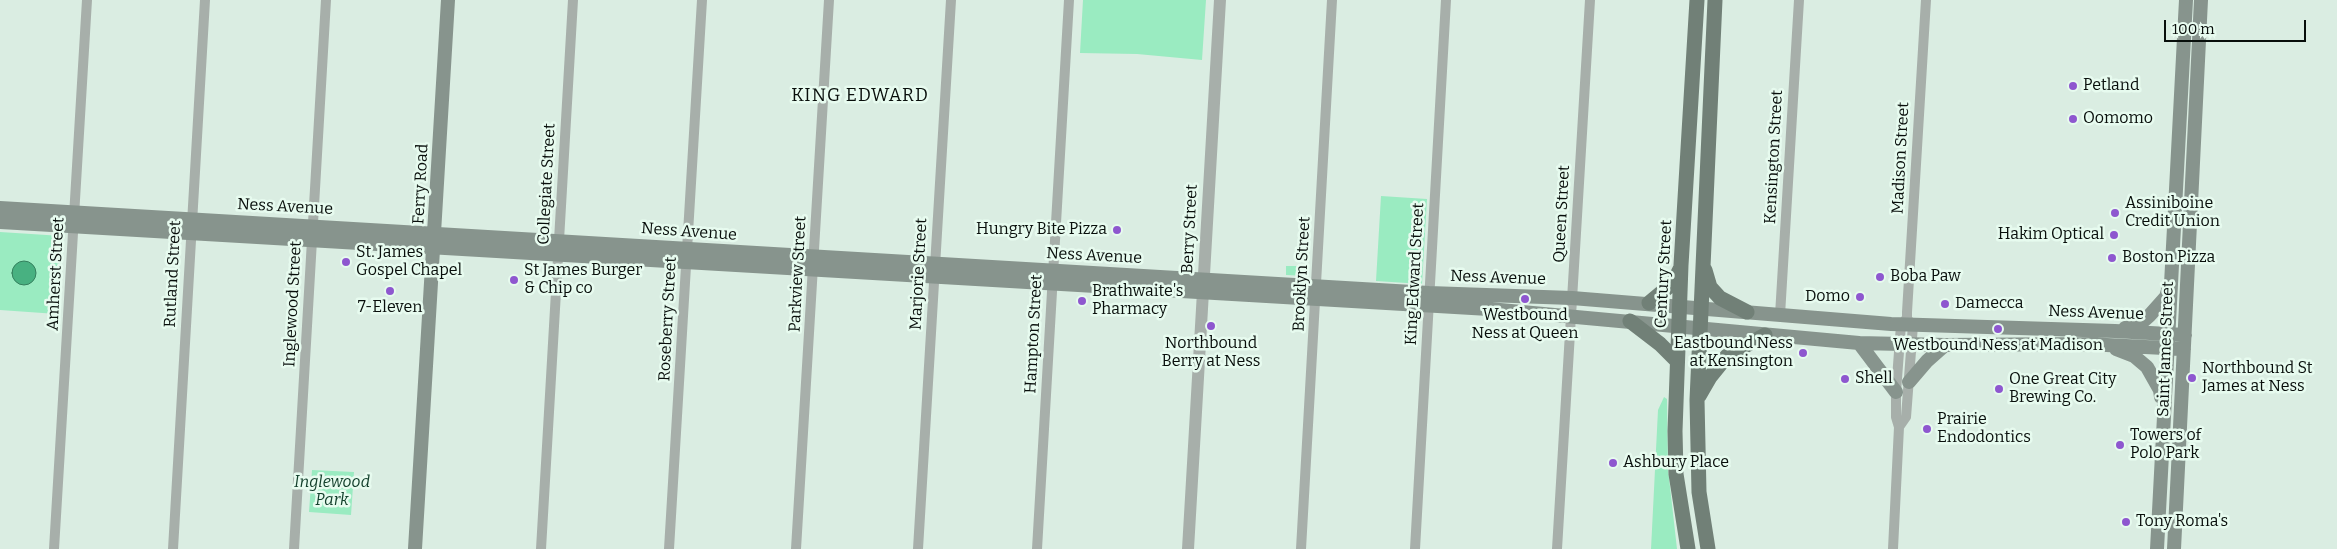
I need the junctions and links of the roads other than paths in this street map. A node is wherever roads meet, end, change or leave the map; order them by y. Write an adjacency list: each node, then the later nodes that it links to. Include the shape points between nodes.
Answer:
1 (87, 0): 21 (street, Amherst Street)
2 (205, 0): 24 (street, Rutland Street)
3 (326, 0): 27 (street, Inglewood Street)
4 (448, 0): 22 (main road, Ferry Road)
5 (573, 0): 29 (street, Collegiate Street)
6 (702, 0): 30 (street, Roseberry Street)
7 (829, 0): 32 (street, Parkview Street)
8 (951, 0): 34 (street, Marjorie Street)
9 (1069, 0): 35 (street, Hampton Street)
10 (1220, 0): 37 (street, Berry Street)
11 (1332, 0): 38 (street, Brooklyn Street)
12 (1446, 0): 40 (street, King Edward Street)
13 (1590, 0): 39 (street, Queen Street)
14 (1697, 0): 33 (main road, Century Street)
15 (1715, 0): 31 (main road)
16 (1798, 0): 45 (street, Kensington Street)
17 (1926, 0): 48 (street, Madison Street)
18 (2186, 0): 36 (main road, Saint James Street)
19 (2201, 0): 54 (main road, Saint James Street)
20 (0, 208): 21 (main road, Ness Avenue)
21 (74, 212): 24 (main road, Ness Avenue); 25 (street, Amherst Street)
22 (436, 214): 26 (main road); 28 (main road, Ferry Road)
23 (0, 222): 25 (main road, Ness Avenue)
24 (191, 226): 25 (main road, Ness Avenue); 27 (main road, Ness Avenue); 68 (street, Rutland Street)
25 (74, 227): 67 (street, Amherst Street)
26 (406, 231): 27 (main road, Ness Avenue); 28 (main road, Ness Avenue)
27 (313, 233): 28 (main road, Ness Avenue); 69 (street, Inglewood Street)
28 (435, 240): 29 (main road, Ness Avenue); 70 (main road, Ferry Road)
29 (558, 248): 30 (main road, Ness Avenue); 71 (street, Collegiate Street)
30 (687, 255): 32 (main road, Ness Avenue); 72 (street, Roseberry Street)
31 (1702, 261): 43 (main road); 44 (main road, via 1710,287 1720,298)
32 (813, 263): 34 (main road, Ness Avenue); 73 (street, Parkview Street)
33 (1681, 265): 41 (main road, via 1673,284); 42 (main road, Century Street)
34 (935, 270): 35 (main road, Ness Avenue); 74 (street, Marjorie Street)
35 (1053, 277): 37 (main road, Ness Avenue); 75 (street, Hampton Street)
36 (2172, 277): 51 (main road, via 2166,296 2149,316 2140,324); 53 (main road, Saint James Street)
37 (1203, 286): 38 (main road, Ness Avenue); 76 (street, Berry Street)
38 (1316, 293): 40 (main road, Ness Avenue); 77 (street, Brooklyn Street)
39 (1572, 298): 40 (main road, Ness Avenue); 41 (main road, Ness Avenue); 46 (street, Queen Street)
40 (1429, 299): 46 (main road, Ness Avenue); 78 (street, King Edward Street)
41 (1649, 303): 42 (main road, Ness Avenue)
42 (1680, 306): 43 (main road, Ness Avenue); 49 (main road, Century Street)
43 (1700, 308): 44 (main road, Ness Avenue); 50 (main road)
44 (1747, 312): 45 (main road, Ness Avenue)
45 (1780, 315): 48 (main road, Ness Avenue)
46 (1571, 317): 47 (main road, Ness Avenue); 79 (street, Queen Street)
47 (1630, 321): 49 (main road, Ness Avenue); 59 (main road)
48 (1907, 323): 51 (main road, Ness Avenue); 57 (street, Madison Street)
49 (1678, 326): 50 (main road, Ness Avenue); 59 (main road, Century Street)
50 (1700, 327): 52 (main road, Ness Avenue); 62 (main road)
51 (2115, 331): 53 (main road, Ness Avenue)
52 (1765, 335): 55 (main road, Ness Avenue); 62 (main road, via 1727,356)
53 (2167, 341): 54 (main road, Ness Avenue); 56 (main road, Ness Avenue); 63 (main road, Saint James Street)
54 (2185, 342): 82 (main road, Saint James Street)
55 (1859, 343): 57 (main road, Ness Avenue); 61 (main road)
56 (2106, 344): 58 (main road, Ness Avenue); 63 (main road, via 2134,356 2147,367 2160,390)
57 (1906, 345): 58 (main road, Ness Avenue); 60 (street, Madison Street); 61 (street, Madison Street)
58 (1945, 346): 60 (main road)
59 (1676, 361): 66 (main road, Century Street, via 1676,466)
60 (1909, 382): 64 (street, Madison Street, via 1906,417)
61 (1896, 392): 64 (street, Madison Street, via 1896,417)
62 (1697, 400): 65 (main road, via 1699,492)
63 (2164, 412): 81 (main road, Saint James Street)
64 (1900, 427): 80 (street, Madison Street)
65 (1708, 546)
66 (1687, 548)
67 (54, 549)
68 (173, 549)
69 (294, 549)
70 (415, 549)
71 (541, 549)
72 (669, 549)
73 (796, 549)
74 (918, 549)
75 (1037, 549)
76 (1188, 549)
77 (1301, 549)
78 (1415, 549)
79 (1558, 549)
80 (1893, 549)
81 (2157, 549)
82 (2174, 549)

